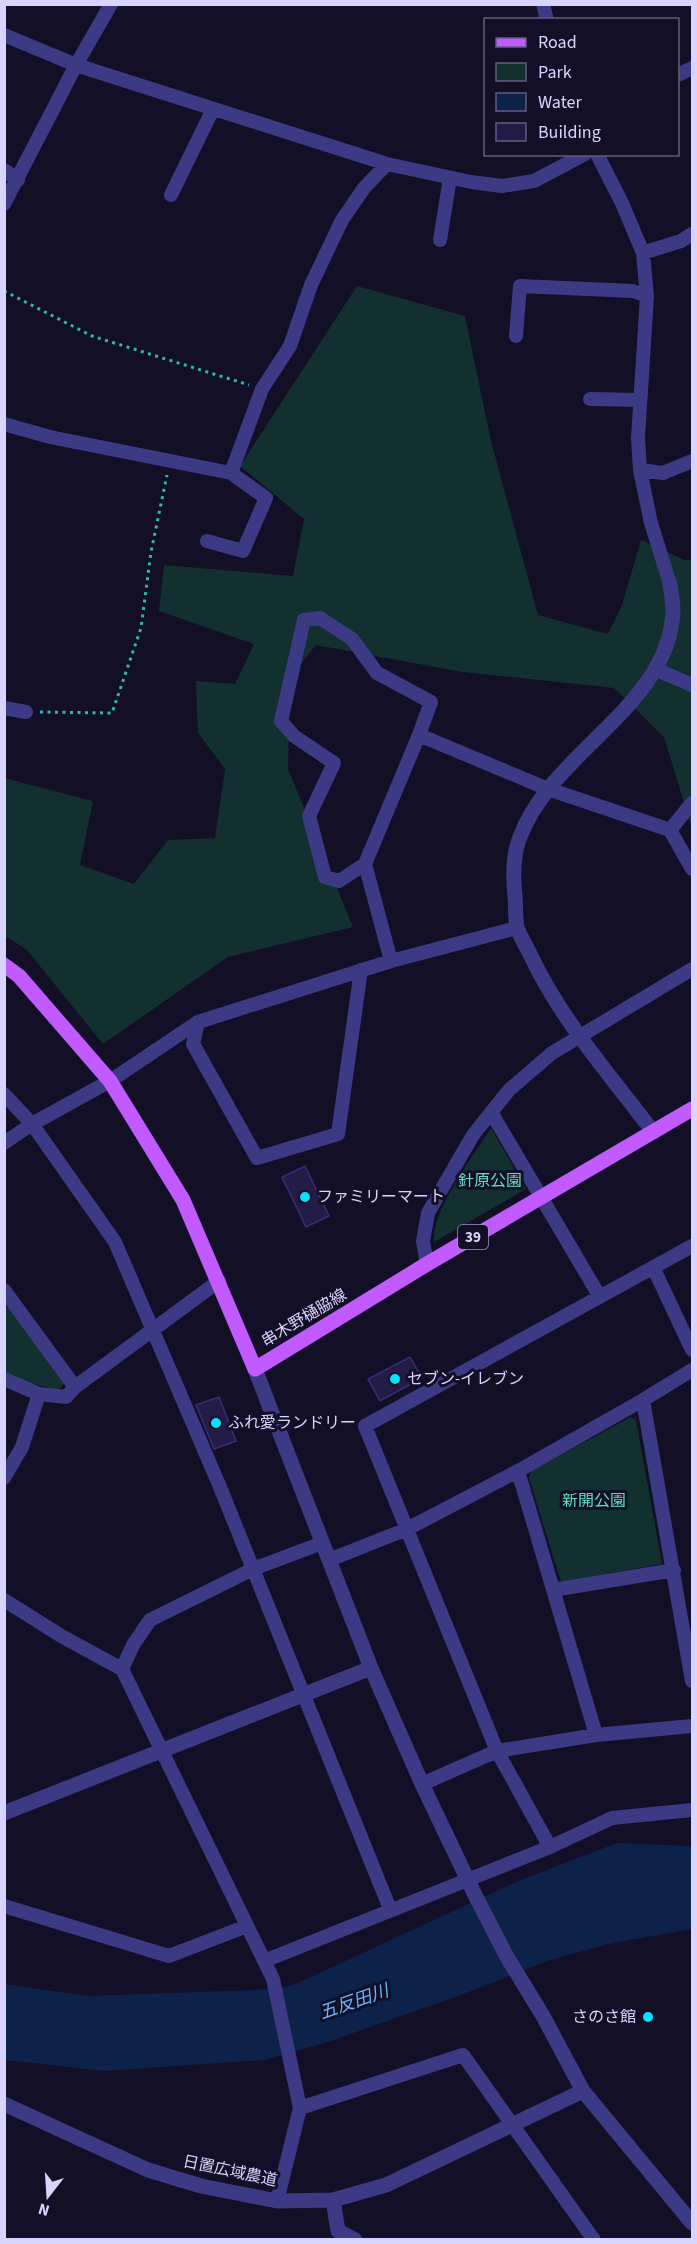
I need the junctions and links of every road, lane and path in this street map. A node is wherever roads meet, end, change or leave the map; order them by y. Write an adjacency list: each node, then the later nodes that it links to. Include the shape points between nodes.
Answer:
1 (111, 4): 3 (street)
2 (4, 35): 3 (street)
3 (76, 64): 6 (street); 12 (street)
4 (693, 68): 5 (street)
5 (679, 75)
6 (213, 109): 9 (street); 13 (street)
7 (581, 156): 11 (street, via 534,181 502,186)
8 (598, 156): 17 (street)
9 (387, 164): 11 (street); 21 (street, via 342,220 311,285 290,346)
10 (4, 170): 12 (street)
11 (450, 178): 16 (street)
12 (18, 180): 14 (street)
13 (171, 195)
14 (4, 204)
15 (693, 234): 17 (street)
16 (440, 240)
17 (642, 253): 19 (street)
18 (4, 291): 21 (path, via 92,336)
19 (647, 296): 20 (street, via 633,291 520,286); 23 (street)
20 (516, 336)
21 (262, 389): 28 (street)
22 (590, 399): 23 (street)
23 (640, 400): 27 (street)
24 (4, 424): 25 (street)
25 (170, 460): 28 (street); 34 (path, via 151,552 141,628 112,713)
26 (693, 461): 27 (street, via 663,473)
27 (640, 470): 30 (street)
28 (231, 473): 29 (street, via 266,498 243,551)
29 (207, 541)
30 (670, 584): 31 (street, via 673,610 667,641)
31 (655, 669): 32 (street); 36 (street, via 637,695)
32 (693, 685)
33 (4, 708): 34 (street)
34 (26, 712)
35 (419, 735): 36 (street); 39 (street); 39 (street, via 431,702 377,673 352,639 320,618 304,621 281,721 294,736 334,763 309,816 326,878 339,881)
36 (548, 789): 38 (street); 41 (street, via 519,838 514,879)
37 (693, 803): 38 (street)
38 (670, 830): 40 (street)
39 (364, 864): 42 (street)
40 (693, 869)
41 (517, 928): 42 (street); 47 (street, via 542,979)
42 (391, 960): 45 (street)
43 (4, 965): 48 (main road, 串木野樋脇線, via 19,976)
44 (693, 969): 47 (street)
45 (361, 970): 46 (street); 46 (street, via 338,1134 257,1158 193,1044)
46 (198, 1022): 48 (street)
47 (581, 1036): 51 (street, via 533,1068); 53 (street)
48 (110, 1080): 52 (street); 59 (main road, 串木野樋脇線, via 183,1200)
49 (4, 1094): 52 (street)
50 (693, 1109): 53 (main road, 串木野樋脇線 / 39)
51 (491, 1113): 55 (street); 57 (street, via 473,1135 428,1213 423,1241)
52 (32, 1124): 54 (street); 62 (street, via 115,1242)
53 (653, 1132): 55 (main road, 串木野樋脇線 / 39)
54 (4, 1143)
55 (541, 1197): 57 (main road, 串木野樋脇線 / 39); 61 (street)
56 (693, 1246): 58 (street)
57 (427, 1264): 64 (main road, 串木野樋脇線 / 39)
58 (653, 1267): 61 (street); 63 (street)
59 (219, 1281): 62 (street); 64 (main road, 串木野樋脇線)
60 (4, 1290): 67 (street)
61 (600, 1297): 72 (street, via 365,1426)
62 (152, 1330): 67 (street); 75 (street)
63 (693, 1350)
64 (255, 1369): 73 (street)
65 (693, 1370): 69 (street)
66 (4, 1379): 68 (street)
67 (75, 1388): 68 (street, via 66,1397)
68 (39, 1394): 71 (street, via 22,1447)
69 (643, 1400): 70 (street); 76 (street)
70 (518, 1471): 72 (street); 77 (street)
71 (4, 1478)
72 (408, 1529): 74 (street); 86 (street)
73 (322, 1543): 74 (street); 75 (street)
74 (329, 1560): 79 (street)
75 (253, 1569): 80 (street, via 150,1620); 82 (street)
76 (674, 1570): 77 (street); 81 (street)
77 (553, 1590): 84 (street)
78 (5, 1601): 80 (street)
79 (371, 1668): 82 (street); 87 (street)
80 (122, 1669): 85 (street)
81 (693, 1681)
82 (304, 1694): 85 (street); 93 (street)
83 (693, 1726): 84 (street)
84 (596, 1735): 86 (street)
85 (163, 1750): 89 (street); 94 (street)
86 (497, 1751): 87 (street); 90 (street)
87 (422, 1784): 91 (street)
88 (693, 1810): 90 (street, via 612,1818)
89 (4, 1812)
90 (550, 1847): 91 (street)
91 (467, 1879): 93 (street); 96 (street)
92 (4, 1906): 94 (street, via 169,1956)
93 (390, 1909): 95 (street)
94 (247, 1926): 95 (street)
95 (264, 1961): 98 (street, via 273,1979)
96 (583, 2091): 99 (street, 日置広域農道); 102 (street)
97 (4, 2104): 101 (street, 日置広域農道, via 148,2170 201,2186)
98 (300, 2108): 99 (street, via 463,2055); 101 (street)
99 (513, 2125): 100 (street, 日置広域農道, via 386,2185); 104 (street)
100 (333, 2200): 101 (street, 日置広域農道); 103 (street, via 338,2231)
101 (277, 2201)
102 (688, 2219)
103 (355, 2240)
104 (594, 2240)

